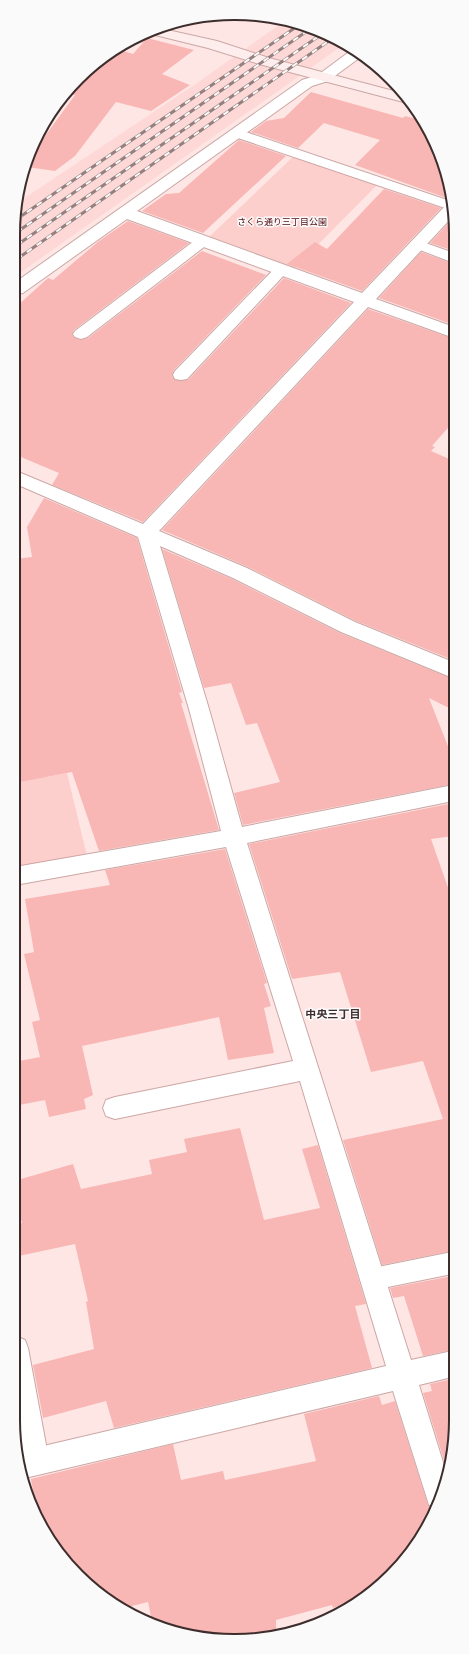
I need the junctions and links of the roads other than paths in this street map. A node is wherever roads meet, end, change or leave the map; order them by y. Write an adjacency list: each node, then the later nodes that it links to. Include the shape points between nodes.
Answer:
1 (161, 33): 3 (street, via 212,44)
2 (353, 56): 3 (street)
3 (323, 78): 4 (street); 5 (street, via 307,83)
4 (400, 98)
5 (237, 132): 6 (lane); 7 (street)
6 (447, 204)
7 (124, 212): 9 (street); 13 (street)
8 (448, 213): 10 (street)
9 (203, 241): 12 (street); 16 (lane)
10 (417, 244): 11 (lane); 14 (street)
11 (449, 256)
12 (281, 270): 14 (street); 17 (lane)
13 (20, 287)
14 (363, 300): 15 (street); 19 (street)
15 (449, 331)
16 (81, 334)
17 (181, 375)
18 (20, 480): 19 (street)
19 (146, 532): 20 (street, via 240,573 348,627); 22 (street)
20 (449, 668)
21 (449, 794): 22 (street)
22 (234, 837): 23 (street); 24 (street)
23 (20, 875)
24 (308, 1069): 25 (street); 27 (street)
25 (115, 1108)
26 (449, 1264): 27 (lane)
27 (373, 1279): 29 (street)
28 (449, 1365): 29 (street)
29 (402, 1376): 31 (street); 32 (street)
30 (20, 1383): 31 (lane)
31 (29, 1463)
32 (437, 1490)

